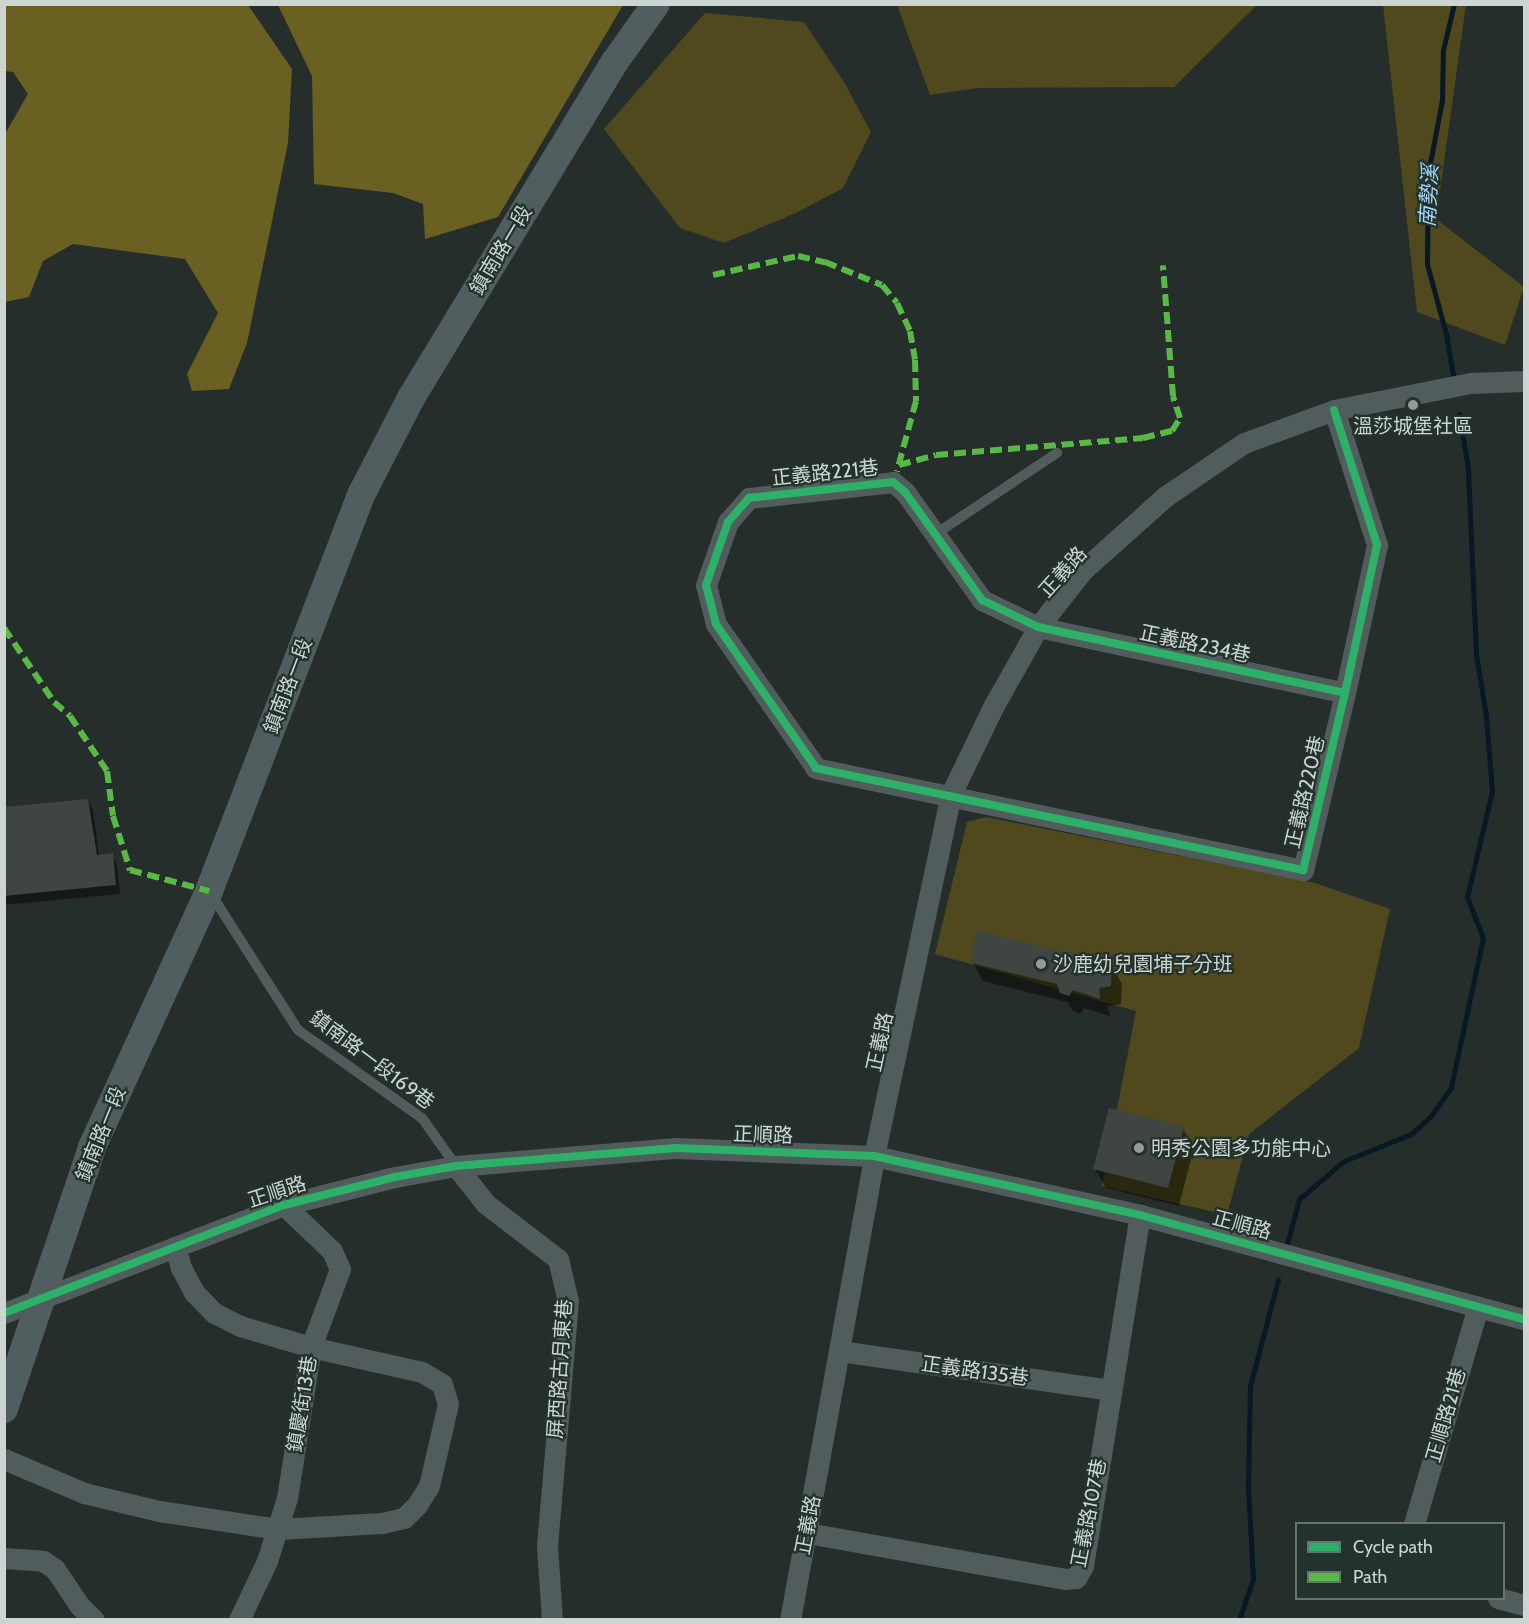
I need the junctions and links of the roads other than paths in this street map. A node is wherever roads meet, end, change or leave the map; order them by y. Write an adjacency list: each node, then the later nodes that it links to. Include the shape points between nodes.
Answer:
1 (656, 4): 9 (street, 鎮南路一段, via 614,63 411,398 362,493)
2 (1524, 381): 3 (street, 正義路, via 1470,383)
3 (1335, 410): 6 (street, 正義路, via 1244,443 1166,496 1082,571); 7 (street, 正義路220巷, via 1377,545)
4 (1057, 453): 5 (lane)
5 (934, 535): 6 (street, 正義路221巷, via 982,600); 8 (street, 正義路221巷, via 905,492 893,482 749,498 728,522 706,585 716,624 816,768)
6 (1038, 627): 7 (street, 正義路234巷); 8 (street, 正義路, via 993,706)
7 (1345, 693): 8 (street, 正義路220巷, via 1303,870)
8 (951, 794): 10 (street, 正義路)
9 (209, 891): 11 (lane, 鎮南路一段169巷, via 298,1030 422,1118); 15 (street, 鎮南路一段, via 92,1147)
10 (874, 1156): 11 (street, 正順路, via 676,1148); 13 (street, 正順路); 20 (street, 正義路)
11 (456, 1166): 12 (street, 正順路); 32 (street, 屏西路古月東巷, via 486,1204 558,1259 568,1301 547,1545)
12 (284, 1205): 14 (street, 正順路); 19 (street, 鎮慶街13巷, via 332,1251 340,1269)
13 (1140, 1215): 16 (street, 正順路); 21 (street, 正義路107巷)
14 (175, 1247): 15 (street, 正順路); 19 (street, via 194,1292 214,1313 240,1326)
15 (42, 1299): 17 (street, 正順路); 22 (street, 鎮南路一段)
16 (1478, 1307): 18 (street, 正順路); 24 (street, 正順路21巷)
17 (4, 1313)
18 (1524, 1319)
19 (311, 1347): 25 (street, 鎮慶街13巷, via 287,1498); 25 (street, via 422,1372 442,1384 448,1404 429,1486 404,1518 382,1523)
20 (840, 1351): 21 (street, 正義路135巷); 26 (street, 正義路)
21 (1110, 1390): 26 (street, 正義路107巷, via 1083,1566 1076,1578)
22 (4, 1408)
23 (4, 1459): 25 (street, via 84,1493 159,1511)
24 (1415, 1522)
25 (278, 1529): 31 (street, 鎮慶街13巷)
26 (807, 1533): 33 (street, 正義路)
27 (4, 1558): 30 (street, via 43,1561 55,1569)
28 (1502, 1600): 29 (street)
29 (1524, 1605)
30 (94, 1620)
31 (239, 1620)
32 (552, 1620)
33 (790, 1620)

